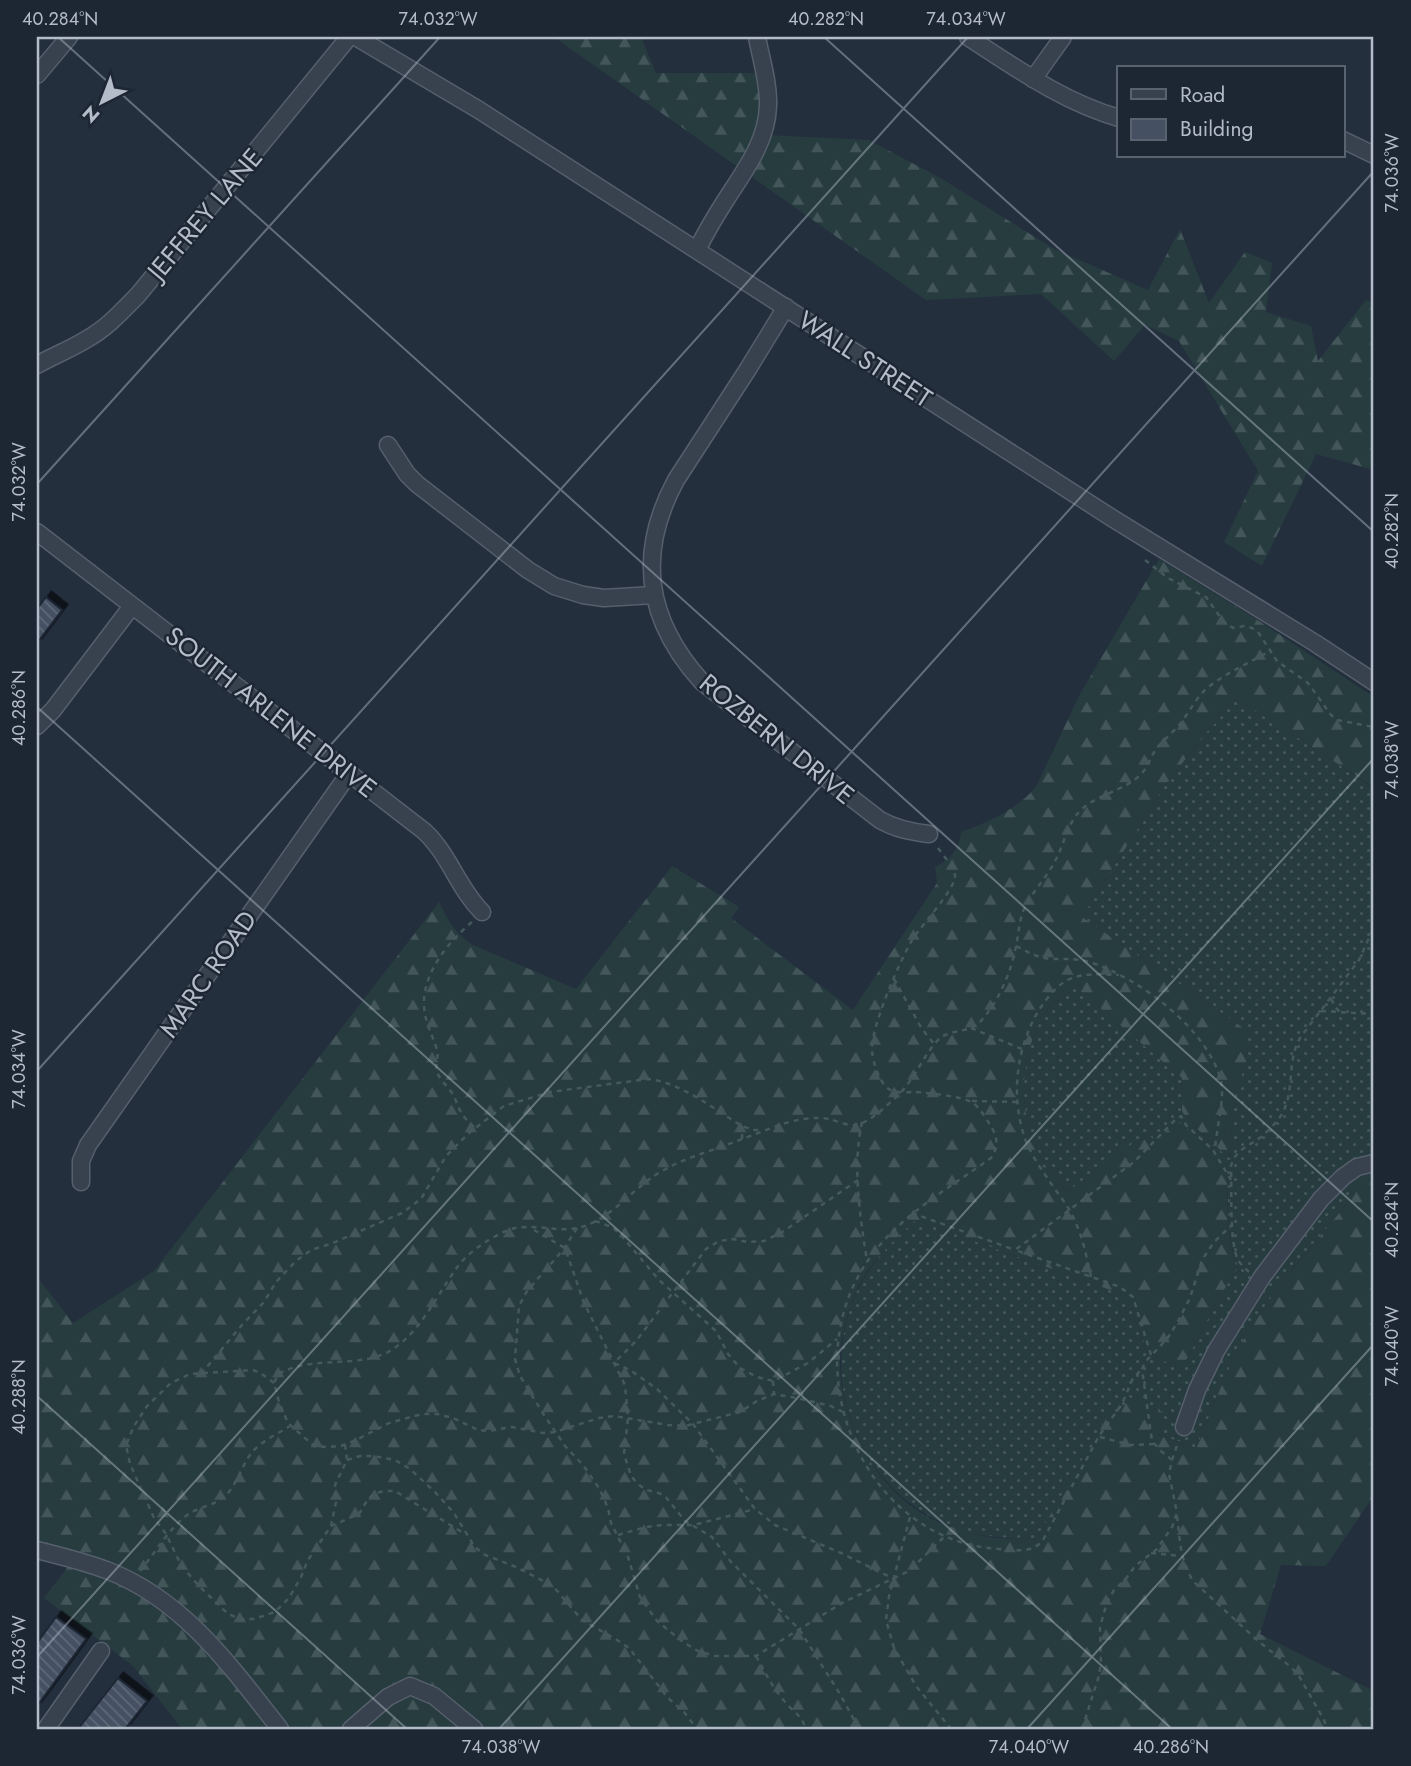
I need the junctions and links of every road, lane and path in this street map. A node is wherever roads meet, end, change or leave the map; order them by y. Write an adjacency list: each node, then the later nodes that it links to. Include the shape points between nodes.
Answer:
1 (69, 37): 7 (street)
2 (349, 37): 14 (street, JEFFREY LANE, via 138,295 89,339)
3 (356, 37): 12 (street, WALL STREET)
4 (757, 37): 12 (street, via 768,94 765,130)
5 (968, 37): 8 (street)
6 (1063, 37): 8 (street)
7 (37, 75)
8 (1033, 79): 9 (street, via 1076,103)
9 (1117, 117)
10 (1344, 140): 11 (street)
11 (1374, 155)
12 (697, 250): 13 (street, WALL STREET)
13 (786, 307): 18 (street, ROZBERN DRIVE, via 666,499 652,556); 21 (street, WALL STREET)
14 (37, 365)
15 (388, 445): 18 (street, via 417,484 543,580 569,592 604,598)
16 (37, 532): 19 (street, SOUTH ARLENE DRIVE)
17 (1145, 561): 20 (path, via 1206,597 1229,626 1258,632)
18 (653, 595): 25 (street, ROZBERN DRIVE, via 676,650 702,682 880,820 908,832)
19 (132, 607): 22 (street); 24 (street, SOUTH ARLENE DRIVE)
20 (1270, 651): 23 (path, via 1308,683 1337,720); 28 (path, via 1204,690 1139,777 1084,807 1025,907)
21 (1374, 682)
22 (37, 726)
23 (1374, 727)
24 (349, 772): 26 (street, SOUTH ARLENE DRIVE, via 430,837); 50 (street, MARC ROAD, via 88,1145 81,1161)
25 (929, 834): 30 (path, via 952,868 954,881 902,957)
26 (482, 912): 43 (path, via 447,946 423,995 438,1055 438,1075)
27 (1374, 927): 31 (path, via 1359,960)
28 (1016, 946): 29 (path, via 1050,959 1087,961); 35 (path, via 1003,986)
29 (1119, 975): 37 (path, via 1075,976 1060,984 1034,1019); 46 (path, via 1177,1015 1211,1058 1222,1099)
30 (894, 979): 36 (path); 38 (path, via 872,1045 883,1084 890,1091)
31 (1331, 999): 32 (path); 33 (path)
32 (1321, 1011): 33 (path); 49 (path, via 1294,1047 1287,1106 1264,1135 1233,1158)
33 (1341, 1013): 34 (path)
34 (1374, 1014)
35 (971, 1028): 36 (path, via 947,1033); 37 (path)
36 (935, 1045): 38 (path)
37 (1022, 1049): 40 (path)
38 (901, 1092): 39 (path); 41 (path)
39 (968, 1101): 40 (path); 52 (path, via 994,1130 996,1151)
40 (1017, 1102): 51 (path, via 1027,1145)
41 (862, 1122): 44 (path, via 807,1119); 48 (path)
42 (742, 1126): 43 (path, via 678,1088 648,1079 540,1094 504,1106); 44 (path); 45 (path)
43 (475, 1128): 67 (path, via 446,1156 421,1199 402,1213 311,1250 296,1261)
44 (766, 1130): 45 (path)
45 (742, 1139): 53 (path, via 655,1175)
46 (1214, 1152): 49 (path); 51 (path, via 1181,1116 1134,1162)
47 (1374, 1163): 61 (street, via 1357,1167 1321,1199)
48 (858, 1180): 59 (path); 62 (path, via 764,1241 719,1241 706,1249)
49 (1231, 1180): 54 (path)
50 (81, 1182)
51 (1069, 1211): 58 (path); 60 (path)
52 (912, 1213): 58 (path); 59 (path)
53 (594, 1221): 56 (path); 62 (path, via 620,1234)
54 (1233, 1224): 61 (path, via 1237,1257); 64 (path, via 1213,1242 1177,1323)
55 (531, 1228): 56 (path); 57 (path); 69 (path, via 511,1228 475,1250 421,1321 391,1351 365,1360 301,1365 278,1374)
56 (577, 1228): 57 (path)
57 (565, 1248): 65 (path, via 584,1303); 76 (path, via 519,1306 515,1359 520,1376)
58 (1015, 1250): 60 (path)
59 (867, 1261): 63 (path, via 845,1305)
60 (1091, 1277): 64 (path, via 1133,1297)
61 (1260, 1280): 75 (street, via 1216,1351)
62 (673, 1293): 65 (path); 68 (path, via 716,1331 740,1368)
63 (837, 1339): 68 (path, via 808,1363); 71 (path)
64 (1151, 1355): 66 (path)
65 (614, 1363): 72 (path, via 625,1385); 73 (path, via 657,1389)
66 (1142, 1369): 77 (path); 79 (path)
67 (201, 1374): 69 (path, via 253,1370); 88 (path, via 171,1383 148,1406 126,1445 154,1518)
68 (773, 1381): 70 (path)
69 (274, 1383): 74 (path)
70 (774, 1394): 71 (path); 73 (path, via 740,1412)
71 (843, 1412): 84 (path, via 860,1455)
72 (628, 1418): 73 (path); 76 (path, via 599,1418); 85 (path, via 624,1454 631,1476 646,1490 665,1496 685,1521)
73 (693, 1424): 82 (path)
74 (291, 1425): 78 (path, via 314,1446); 88 (path, via 254,1450 226,1495 194,1510)
75 (1184, 1427): 81 (path)
76 (555, 1432): 78 (path, via 512,1427 488,1431 453,1418 422,1414 389,1423); 87 (path, via 598,1489)
77 (1100, 1436): 79 (path, via 1130,1445); 90 (path, via 1038,1545 1021,1550 983,1548)
78 (345, 1444): 80 (path)
79 (1155, 1444): 81 (path)
80 (347, 1460): 86 (path, via 335,1485); 89 (path, via 373,1456 395,1460 410,1469 454,1513)
81 (1172, 1460): 83 (path, via 1169,1474)
82 (755, 1509): 85 (path); 94 (path, via 775,1525)
83 (1177, 1513): 92 (path); 93 (path)
84 (910, 1517): 90 (path); 94 (path)
85 (694, 1525): 87 (path, via 646,1527); 96 (path, via 712,1537)
86 (331, 1526): 88 (path, via 289,1598 275,1612 254,1619 228,1613 198,1585 181,1565); 89 (path, via 359,1514 375,1493 395,1491)
87 (617, 1535): 98 (path, via 640,1597 657,1622 698,1651 715,1656)
88 (167, 1536): 95 (path)
89 (468, 1536): 103 (path, via 483,1553 553,1586 582,1620 629,1648)
90 (944, 1537): 94 (path, via 909,1571)
91 (38, 1552): 95 (street, via 93,1565)
92 (1151, 1553): 93 (path); 107 (path, via 1107,1602 1101,1627 1101,1664)
93 (1181, 1556): 108 (path, via 1202,1591 1299,1676)
94 (894, 1579): 96 (path); 106 (path, via 886,1620 894,1648 916,1686)
95 (132, 1581): 100 (street, via 200,1632)
96 (799, 1629): 98 (path); 105 (path)
97 (101, 1651): 99 (street)
98 (756, 1656): 104 (path)
99 (46, 1729)
100 (280, 1729)
101 (351, 1729): 102 (street, via 388,1697 410,1685 435,1696)
102 (474, 1729)
103 (697, 1729)
104 (806, 1729)
105 (859, 1729)
106 (951, 1729)
107 (1082, 1729)
108 (1327, 1729)

